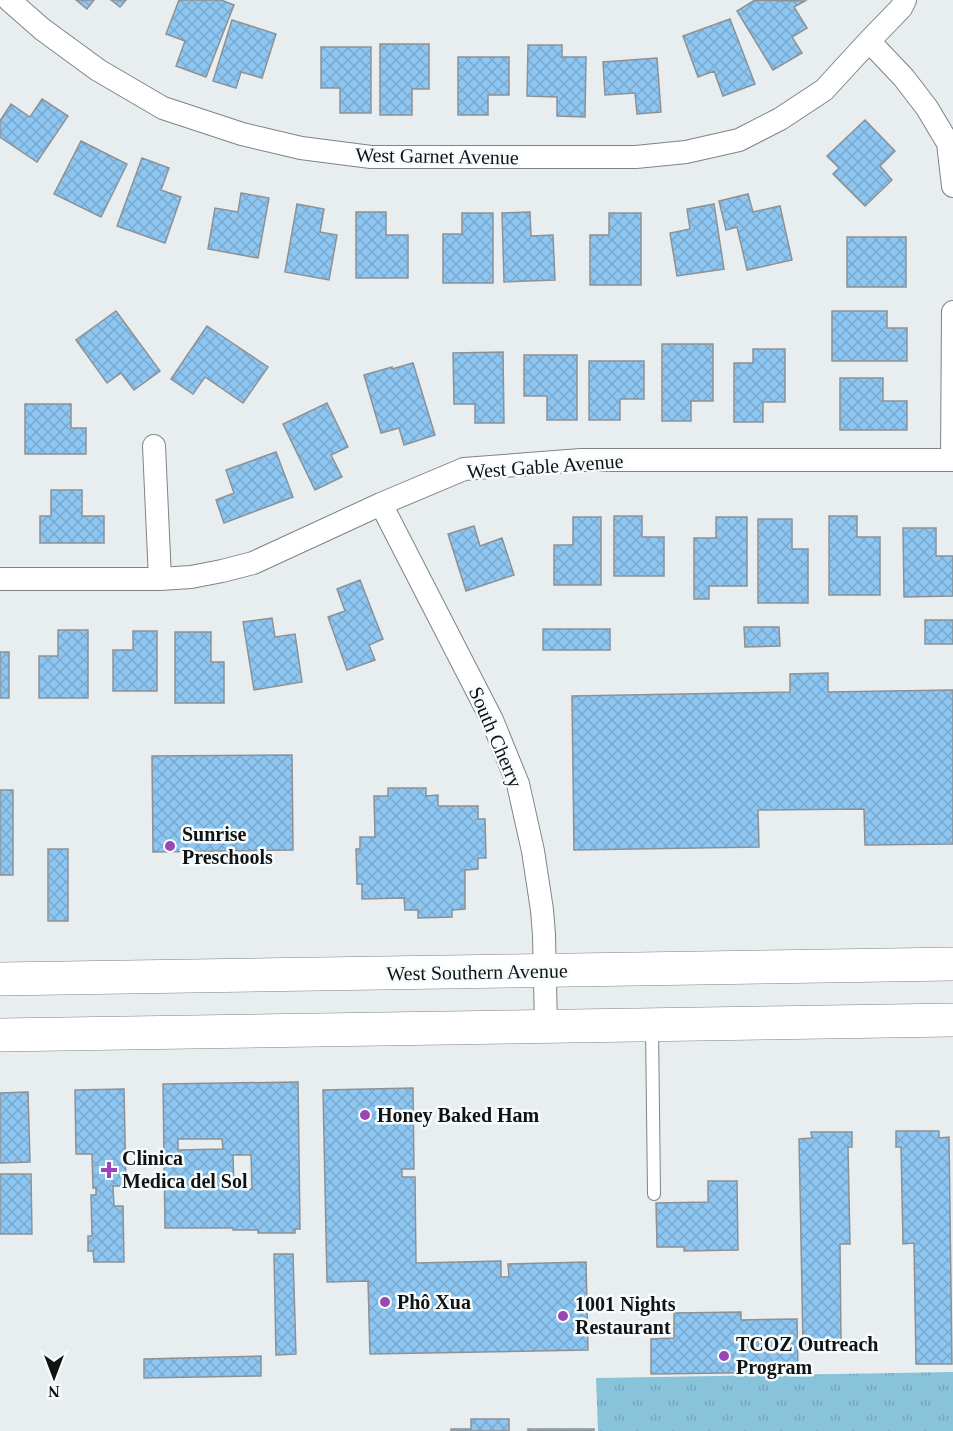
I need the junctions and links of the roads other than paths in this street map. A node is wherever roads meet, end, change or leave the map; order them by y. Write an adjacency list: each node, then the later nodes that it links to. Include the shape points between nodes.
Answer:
1 (9, 0): 3 (street, West Garnet Avenue, via 98,70 163,108 242,134 371,158 636,158 739,140 825,90)
2 (906, 0): 3 (street, West Garnet Avenue)
3 (869, 41): 4 (street, via 904,78 948,143)
4 (953, 186)
5 (953, 312): 7 (street)
6 (154, 446): 10 (street)
7 (952, 460): 8 (street, West Gable Avenue, via 581,460 464,469)
8 (381, 504): 10 (street, West Gable Avenue, via 254,563 191,577); 12 (street, South Cherry, via 492,720 518,784 542,910)
9 (0, 579): 10 (street, West Gable Avenue)
10 (159, 579)
11 (953, 964): 12 (main road, West Southern Avenue)
12 (545, 971): 13 (main road, West Southern Avenue); 16 (street, South Cherry)
13 (0, 980)
14 (953, 1020): 15 (main road)
15 (652, 1024): 16 (main road); 18 (lane)
16 (546, 1027): 17 (main road)
17 (0, 1035)
18 (654, 1194)

